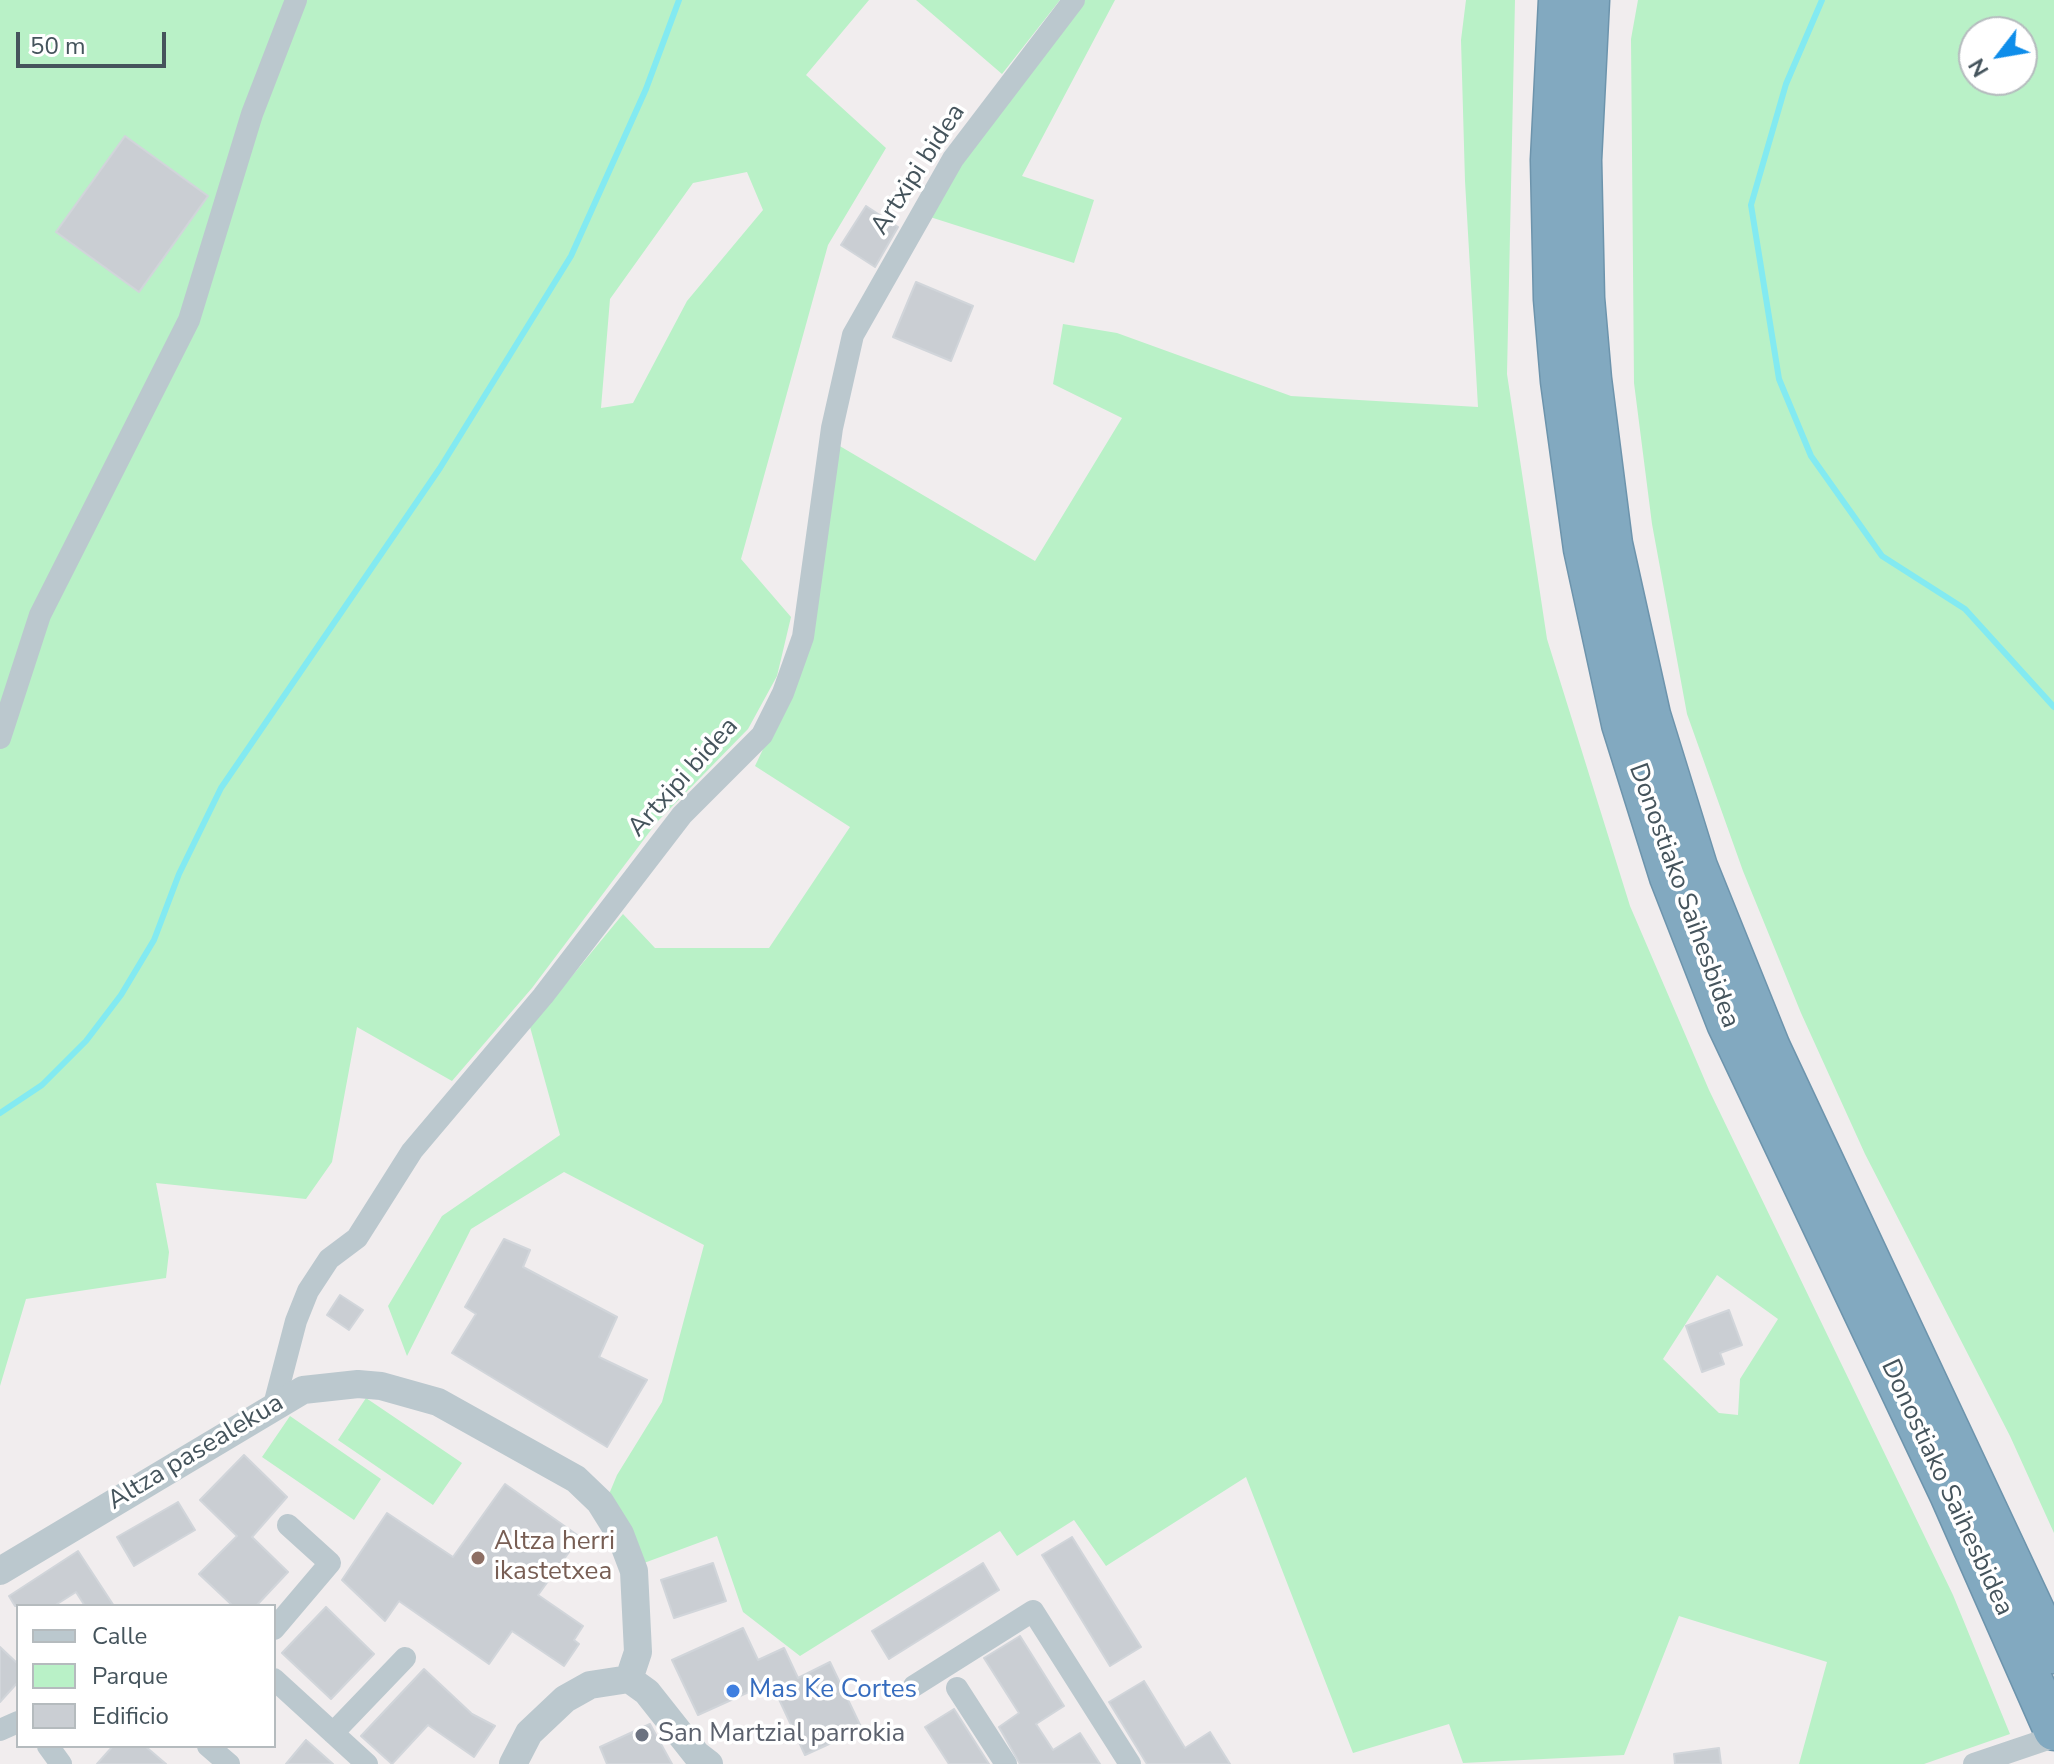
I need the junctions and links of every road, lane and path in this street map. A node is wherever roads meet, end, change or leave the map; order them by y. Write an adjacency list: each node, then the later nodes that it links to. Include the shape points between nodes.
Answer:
1 (296, 0): 5 (street, via 234,167 189,320 40,615)
2 (1074, 0): 6 (street, Artxipi bidea, via 953,159 853,335 832,428 803,637 762,735 682,815 543,996 412,1151 357,1238 329,1259 296,1321)
3 (1559, 0): 16 (highway, Donostiako Saihesbidea, via 1551,160 1560,368 1584,549 1622,724 1670,877 1727,1023 1950,1494)
4 (1589, 0): 10 (highway, Donostiako Saihesbidea, via 1581,173 1590,366 1612,544 1650,715 1697,867 1770,1048)
5 (0, 738)
6 (274, 1405): 8 (street, Altza pasealekua); 12 (street, Altza pasealekua, via 303,1390 381,1386 438,1402 576,1479 600,1502 634,1571 638,1652)
7 (288, 1525): 9 (street, via 330,1563)
8 (0, 1571)
9 (276, 1627)
10 (2054, 1653)
11 (405, 1658): 17 (street)
12 (629, 1679): 22 (street, via 590,1685 565,1699 529,1733); 23 (street, via 647,1692)
13 (276, 1681): 17 (street)
14 (914, 1686): 25 (street, via 1033,1611)
15 (957, 1688): 24 (street)
16 (2054, 1730)
17 (333, 1733): 21 (street)
18 (2054, 1737): 26 (street)
19 (210, 1748): 20 (street)
20 (229, 1764)
21 (367, 1764)
22 (513, 1764)
23 (709, 1764)
24 (1006, 1764)
25 (1130, 1764)
26 (1974, 1764)

